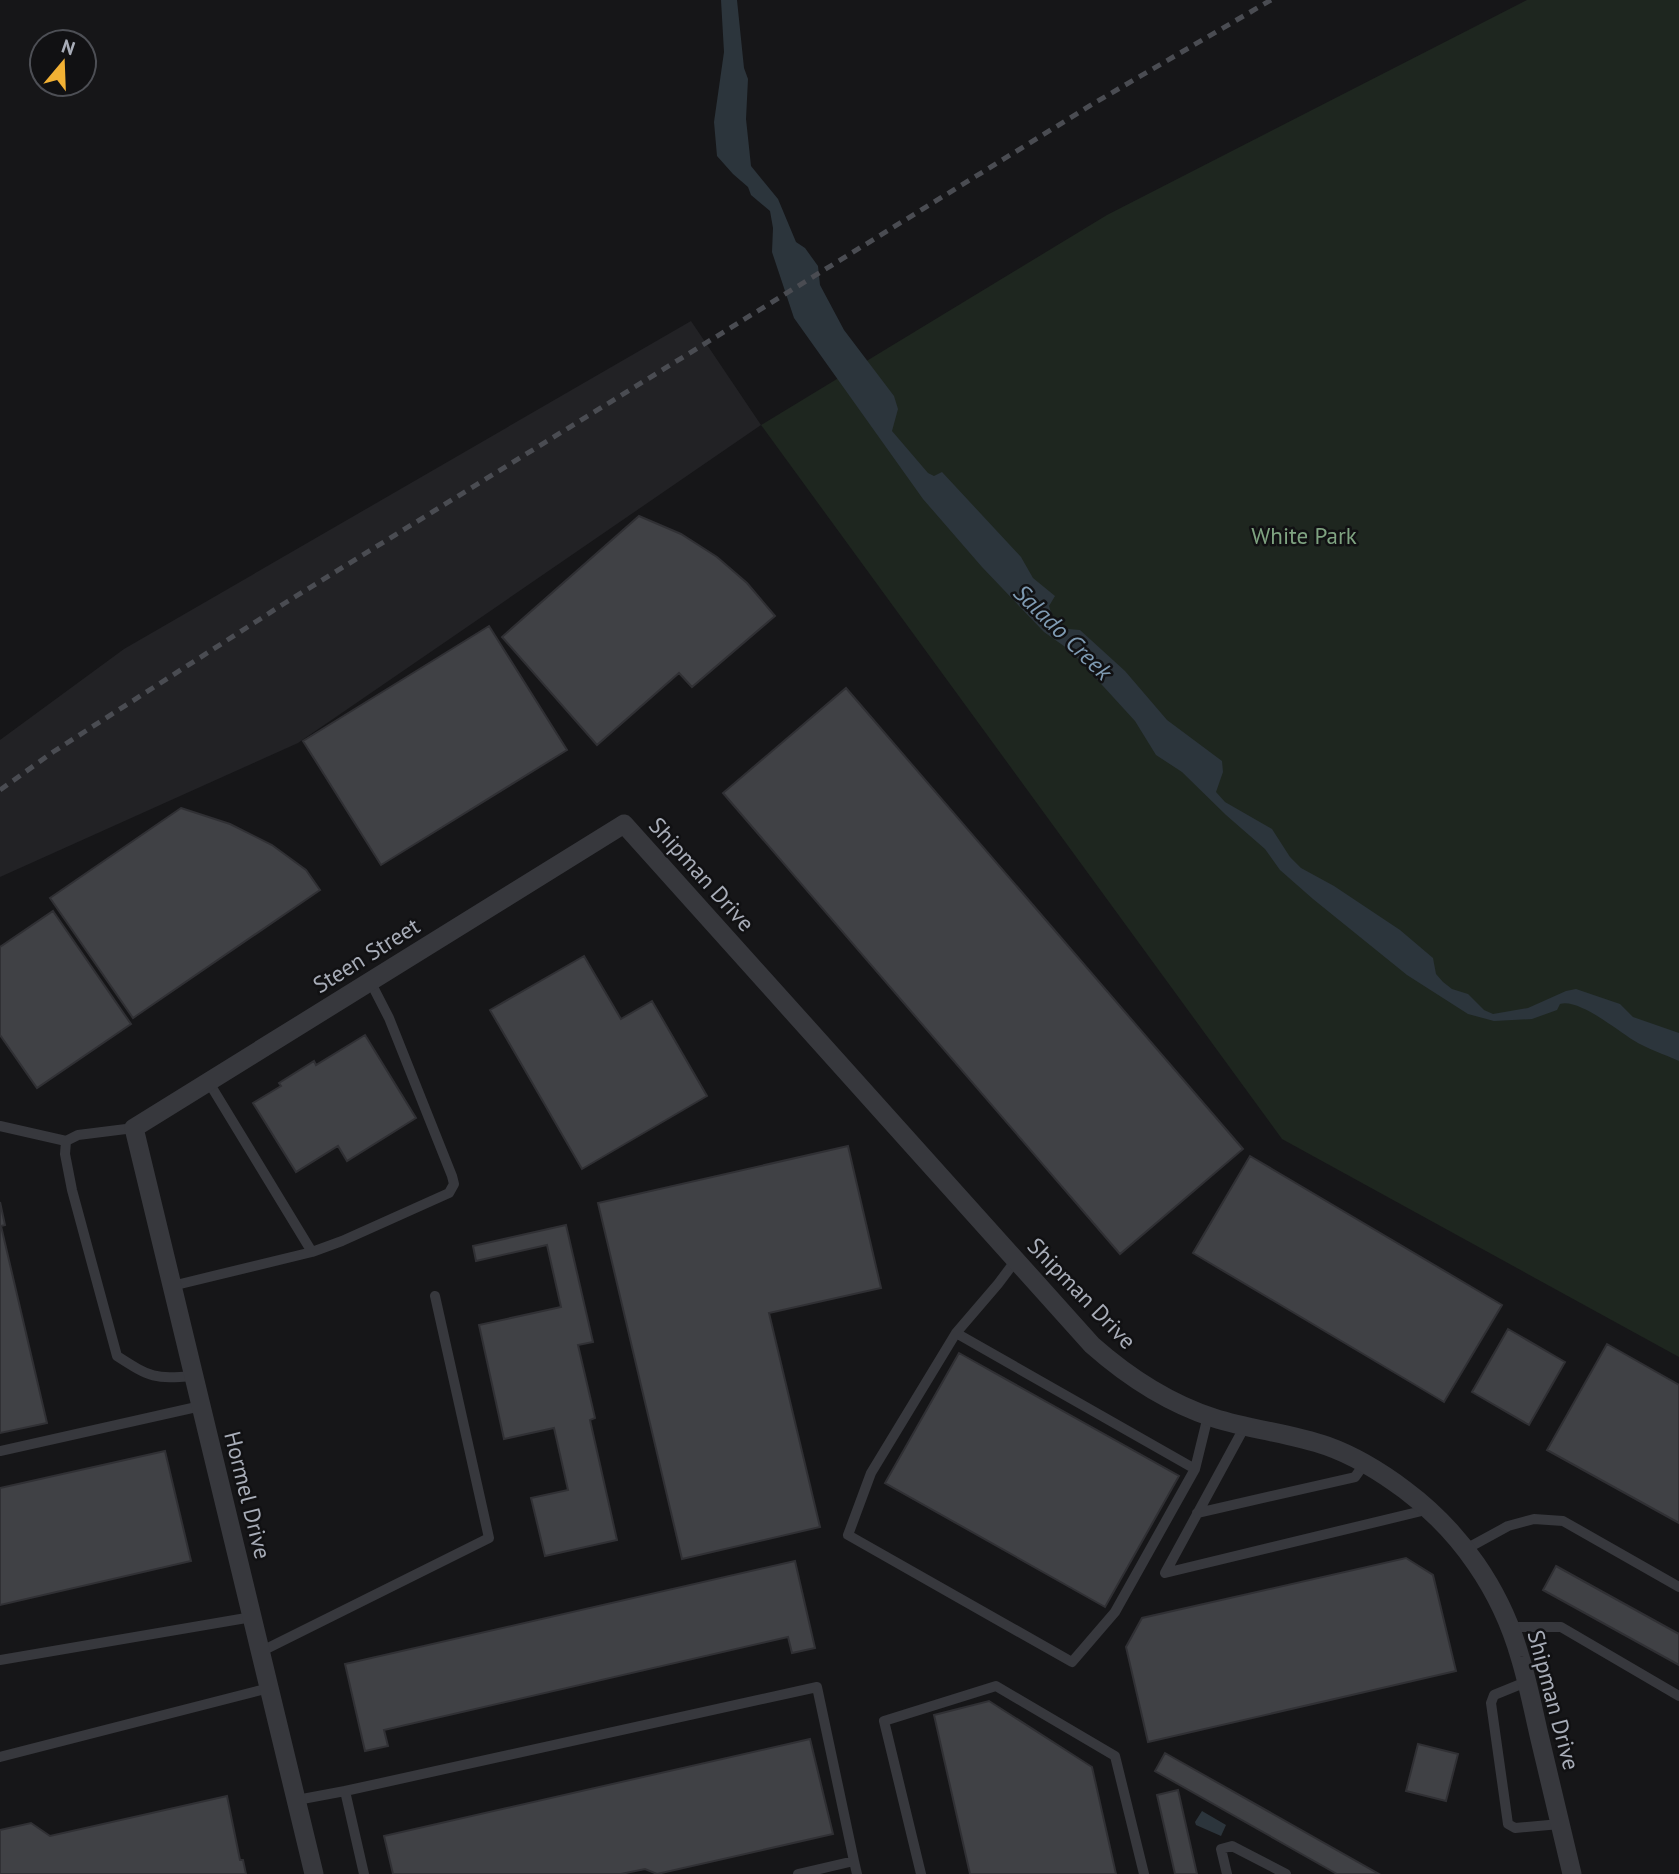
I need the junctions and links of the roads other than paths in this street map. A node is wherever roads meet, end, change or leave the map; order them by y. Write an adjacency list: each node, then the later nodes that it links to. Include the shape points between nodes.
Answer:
1 (624, 824): 2 (street, Steen Street); 8 (street, Shipman Drive)
2 (370, 981): 3 (street, Steen Street); 7 (lane, via 454,1184 449,1193)
3 (208, 1082): 5 (street, Steen Street); 7 (lane)
4 (0, 1126): 6 (lane)
5 (134, 1128): 6 (lane, via 78,1135); 9 (street, Hormel Drive)
6 (66, 1141): 12 (lane, via 72,1190 117,1356 160,1379)
7 (312, 1252): 9 (lane)
8 (1016, 1260): 11 (lane); 14 (street, Shipman Drive, via 1115,1365 1140,1383)
9 (172, 1286): 12 (street, Hormel Drive)
10 (435, 1296): 25 (lane, via 489,1538)
11 (956, 1333): 18 (lane); 18 (lane, via 871,1473 848,1535 1072,1662 1115,1612)
12 (194, 1376): 13 (street, Hormel Drive)
13 (201, 1406): 16 (lane); 23 (street, Hormel Drive)
14 (1208, 1416): 15 (street, Shipman Drive); 18 (lane)
15 (1245, 1426): 17 (street, Shipman Drive, via 1327,1446); 20 (lane)
16 (0, 1451)
17 (1365, 1464): 19 (street, Shipman Drive); 20 (lane, via 1355,1477)
18 (1195, 1469)
19 (1430, 1509): 20 (lane, via 1165,1573); 21 (street, Shipman Drive)
20 (1197, 1513)
21 (1466, 1549): 22 (lane, via 1508,1526 1535,1519 1563,1521); 24 (street, Shipman Drive)
22 (1679, 1587)
23 (252, 1617): 25 (street, Hormel Drive); 26 (lane)
24 (1509, 1627): 27 (street, Shipman Drive); 29 (lane, via 1561,1627)
25 (260, 1652): 28 (street, Hormel Drive)
26 (0, 1660)
27 (1526, 1682): 33 (street, Shipman Drive); 33 (lane, via 1494,1695 1491,1703 1508,1824 1515,1828)
28 (269, 1688): 30 (lane); 32 (street, Hormel Drive)
29 (1679, 1696)
30 (0, 1757)
31 (345, 1791): 32 (lane); 34 (lane, via 817,1687); 36 (lane)
32 (297, 1800): 35 (street, Hormel Drive)
33 (1560, 1824): 43 (street, Shipman Drive)
34 (853, 1861): 37 (lane); 38 (lane)
35 (314, 1874)
36 (364, 1874)
37 (798, 1874)
38 (857, 1874)
39 (921, 1874): 40 (lane, via 884,1721 996,1686 1115,1756)
40 (1144, 1874)
41 (1227, 1874): 42 (lane, via 1221,1849 1233,1846)
42 (1286, 1874)
43 (1572, 1874)

